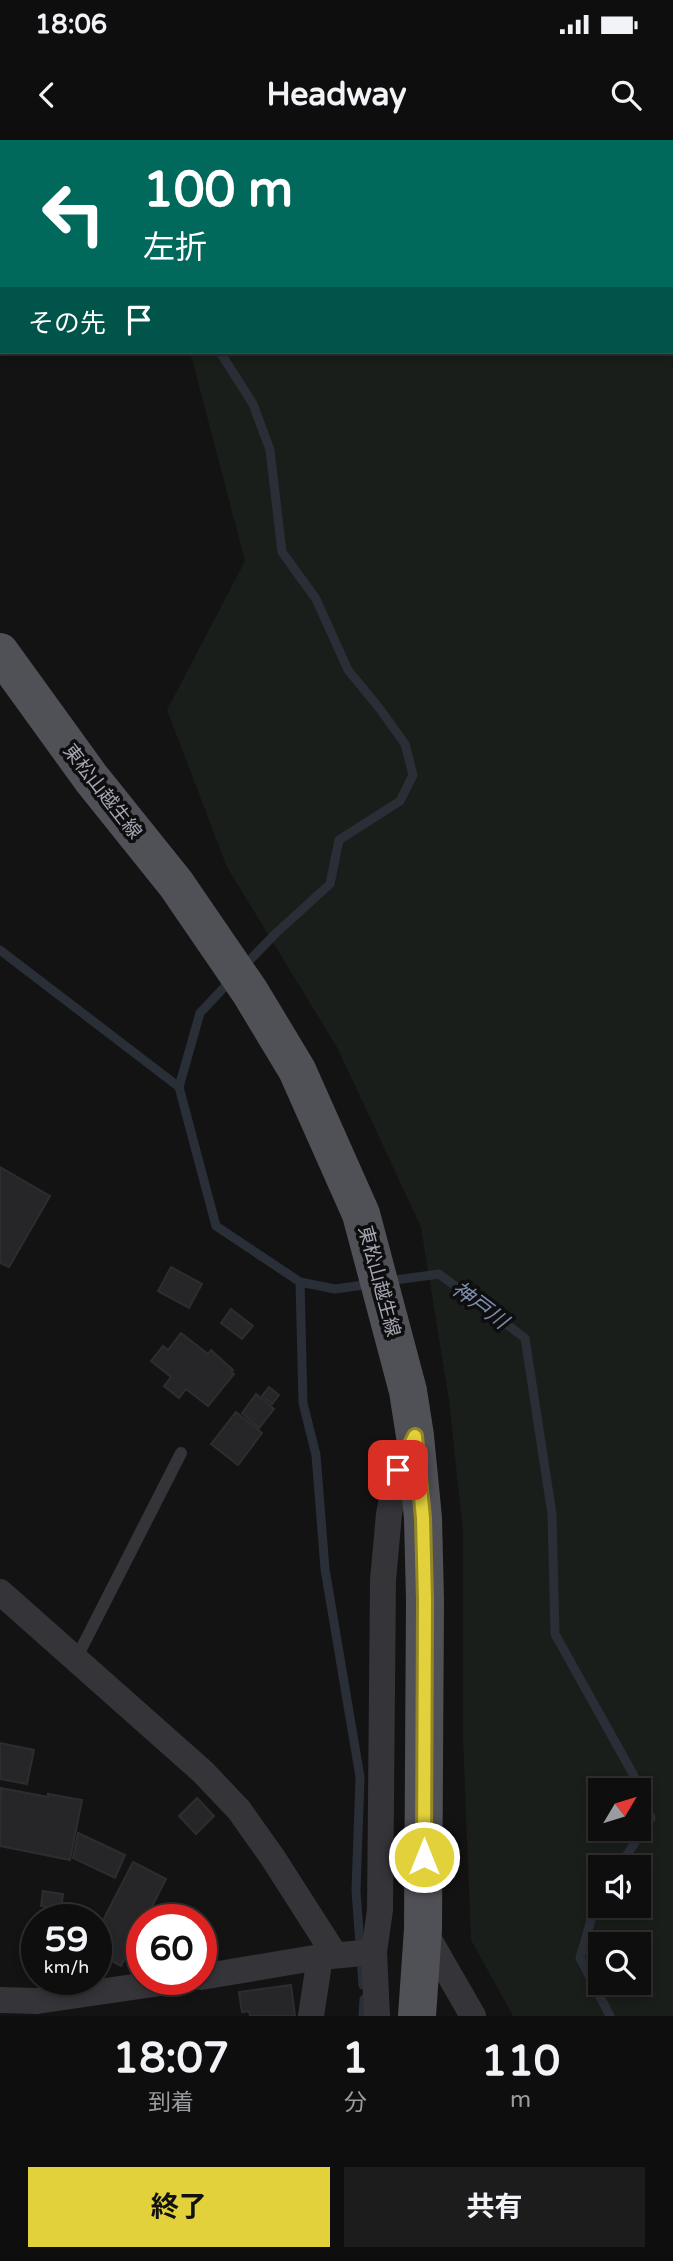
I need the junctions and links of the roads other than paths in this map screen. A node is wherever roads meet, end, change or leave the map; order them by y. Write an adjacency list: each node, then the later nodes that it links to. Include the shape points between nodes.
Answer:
1 (0, 652): 2 (main road, 東松山越生線, via 91,778 176,884 297,1070 361,1214 397,1342)
2 (415, 1436): 6 (main road, 東松山越生線, via 425,1600); 7 (street, via 398,1470 383,1580 380,1910)
3 (181, 1453): 5 (lane)
4 (0, 1592): 5 (street)
5 (76, 1659): 8 (street, via 239,1810 273,1858)
6 (423, 1930): 14 (main road, 東松山越生線); 15 (street)
7 (374, 1952): 8 (street); 13 (street)
8 (327, 1956): 9 (street); 12 (street)
9 (217, 1974)
10 (126, 1988): 11 (street, via 37,2001)
11 (0, 2000)
12 (312, 2016)
13 (377, 2016)
14 (416, 2016)
15 (473, 2016)

